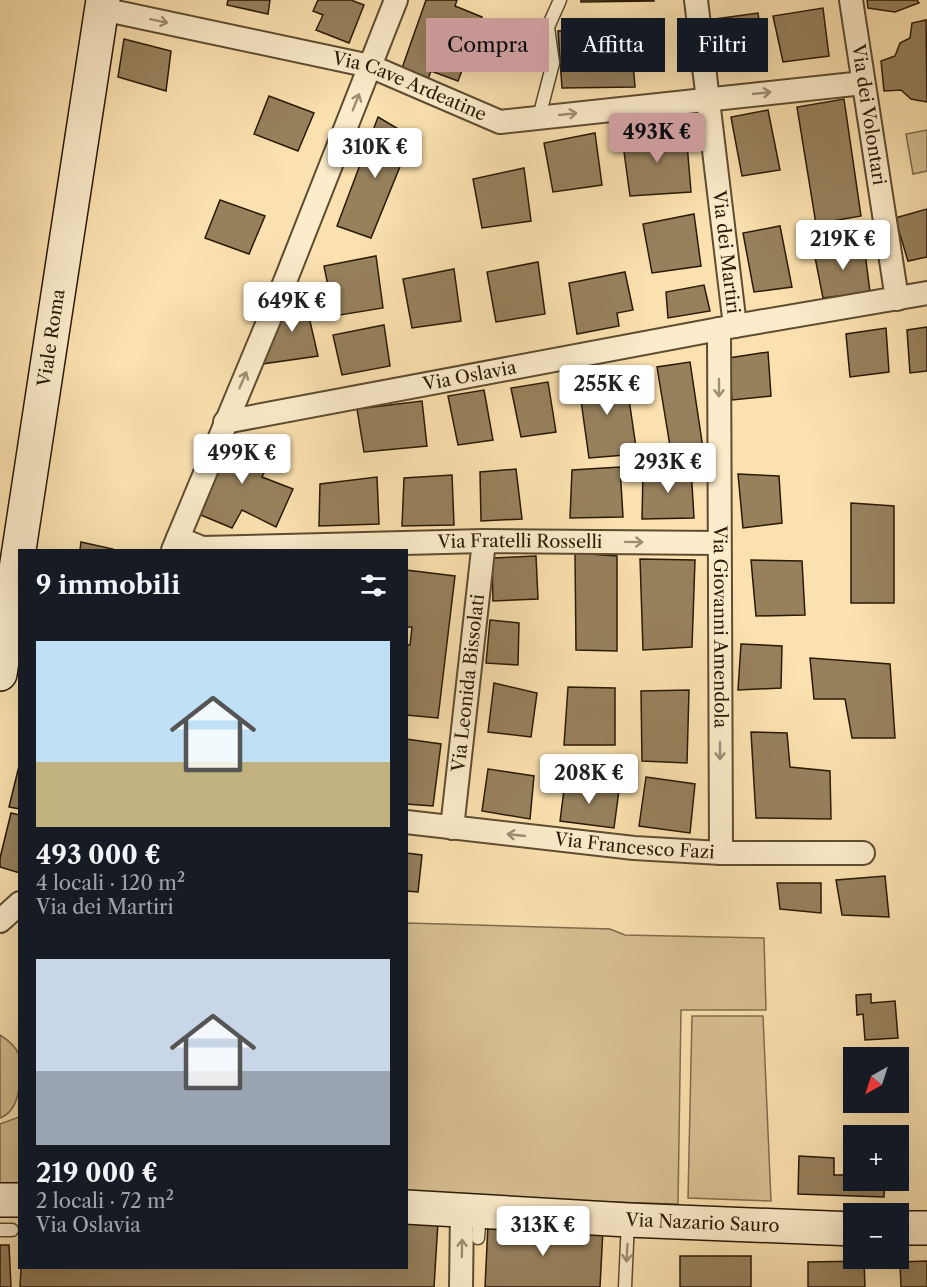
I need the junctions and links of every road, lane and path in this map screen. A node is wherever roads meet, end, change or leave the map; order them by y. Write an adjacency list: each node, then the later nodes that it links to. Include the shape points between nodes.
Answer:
1 (396, 0): 6 (street)
2 (560, 0): 9 (lane, via 548,27 553,63)
3 (696, 0): 8 (street, Via dei Martiri)
4 (851, 0): 7 (street, Via dei Volontari)
5 (102, 5): 6 (street, Via Cave Ardeatine, one-way to 6); 17 (main road, Viale Roma)
6 (370, 66): 9 (street, Via Cave Ardeatine, via 500,122); 13 (street, one-way to 6)
7 (863, 83): 8 (street, Via Cave Ardeatine, one-way to 7); 11 (street, Via dei Volontari)
8 (709, 99): 9 (street, Via Cave Ardeatine, one-way to 8); 12 (street, Via dei Martiri)
9 (539, 117)
10 (927, 293): 11 (street, Via Oslavia)
11 (897, 299): 12 (street, Via Oslavia)
12 (727, 327): 13 (street, Via Oslavia); 15 (street, Via Giovanni Amendola, one-way to 15)
13 (225, 422): 16 (street)
14 (484, 540): 15 (street, Via Fratelli Rosselli, one-way to 15); 16 (street, Via Fratelli Rosselli, via 202,548); 21 (street, Via Leonida Bissolati)
15 (720, 543): 22 (street, Via Giovanni Amendola, one-way to 22)
16 (176, 544)
17 (19, 549)
18 (18, 556): 19 (main road, Viale Roma)
19 (0, 674)
20 (408, 822): 21 (street, Via Francesco Fazi)
21 (452, 828): 22 (street, Via Francesco Fazi, one-way to 21, via 634,848)
22 (721, 853): 23 (street, Via Francesco Fazi)
23 (862, 853)
24 (18, 905): 25 (street)
25 (0, 921)
26 (408, 1207): 27 (main road, Via Nazario Sauro)
27 (474, 1219): 28 (main road, Via Nazario Sauro); 32 (street, one-way to 27)
28 (628, 1220): 31 (main road, Via Nazario Sauro); 33 (lane, one-way to 33)
29 (909, 1228): 30 (main road)
30 (927, 1228)
31 (843, 1229)
32 (461, 1287)
33 (625, 1287)

